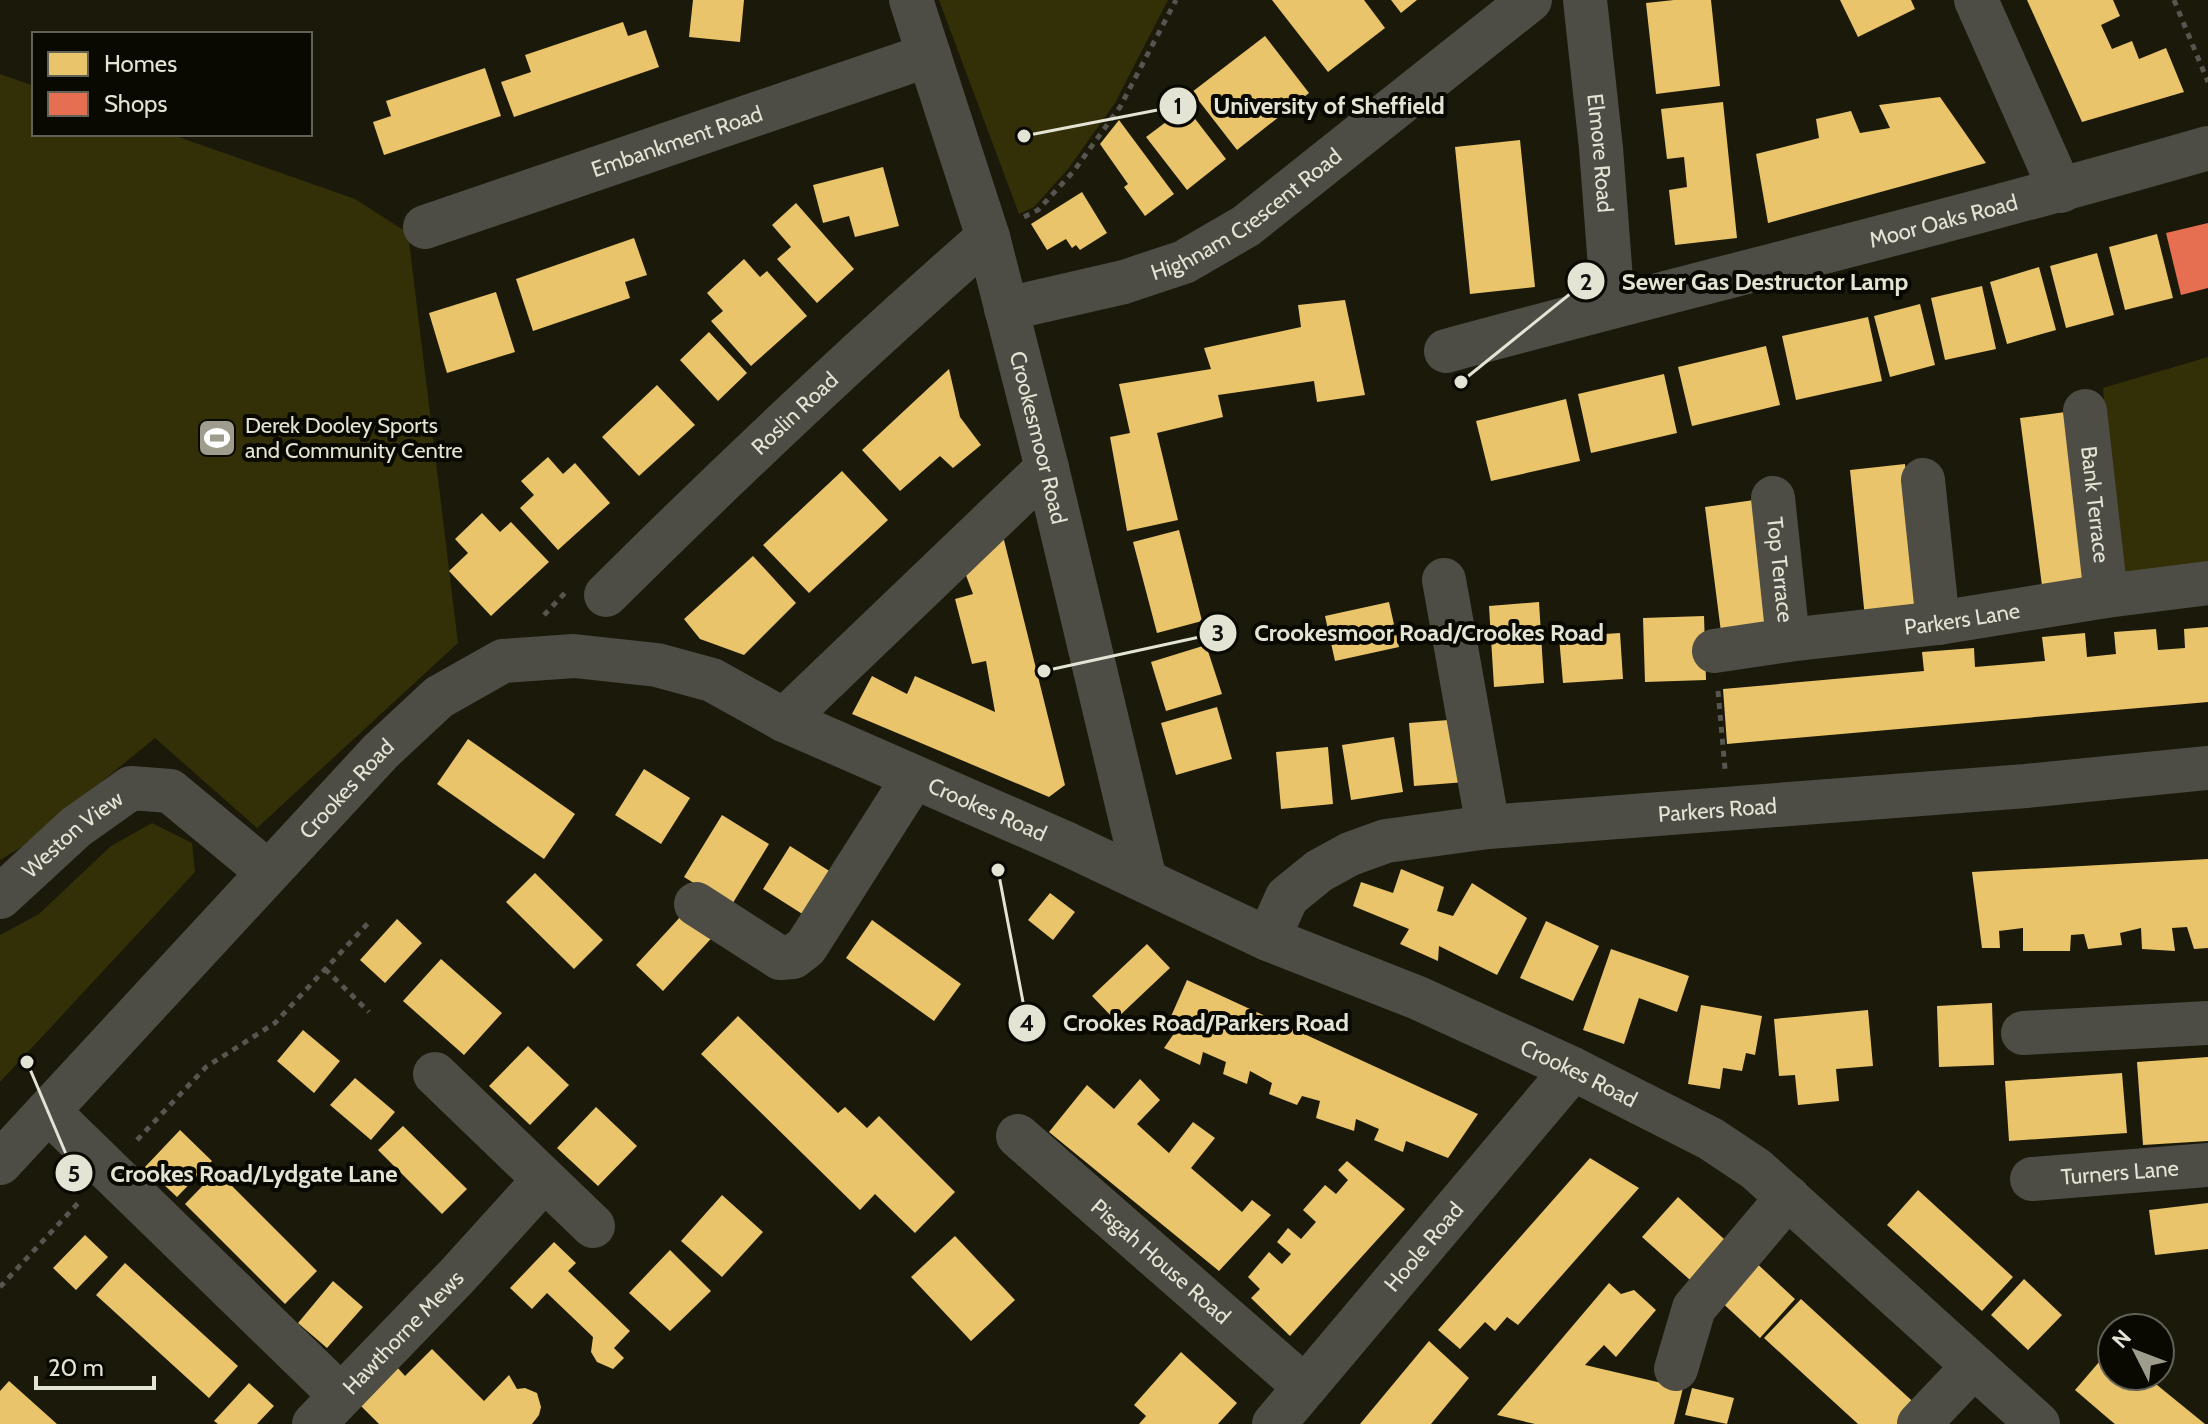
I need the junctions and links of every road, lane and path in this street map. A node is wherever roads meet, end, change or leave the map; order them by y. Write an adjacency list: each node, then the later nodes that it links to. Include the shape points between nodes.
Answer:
1 (911, 0): 7 (street, Crookesmoor Road)
2 (1176, 0): 11 (path, via 1120,107)
3 (1530, 0): 15 (street, Highnam Crescent Road, via 1234,234 1184,262 1124,282)
4 (1585, 0): 14 (street, Elmore Road)
5 (1976, 0): 10 (street)
6 (2174, 0): 8 (path)
7 (929, 55): 12 (street, Embankment Road); 13 (street, Crookesmoor Road)
8 (2208, 82)
9 (2208, 148): 10 (street, Moor Oaks Road)
10 (2061, 191): 14 (street, Moor Oaks Road)
11 (1038, 210)
12 (425, 227)
13 (988, 237): 15 (street, Crookesmoor Road); 23 (street, Roslin Road, via 700,501)
14 (1613, 306): 16 (street, Moor Oaks Road)
15 (1006, 309): 18 (street, Crookesmoor Road)
16 (1446, 351)
17 (2085, 411): 24 (street, Bank Terrace)
18 (1047, 468): 28 (street); 34 (street, Crookesmoor Road)
19 (1923, 480): 25 (street)
20 (1773, 498): 26 (street, Top Terrace)
21 (1444, 580): 32 (street)
22 (2208, 583): 24 (street, Parkers Lane)
23 (606, 595)
24 (2106, 596): 25 (street, Parkers Lane)
25 (1938, 623): 26 (street, Parkers Lane)
26 (1788, 640): 27 (street, Parkers Lane)
27 (1714, 651): 31 (path)
28 (784, 720): 30 (street, Crookes Road); 33 (street, Crookes Road, via 712,680 657,665 574,656 503,661 439,697)
29 (2208, 768): 31 (street, Parkers Road)
30 (914, 777): 34 (street, Crookes Road); 36 (street, via 806,947 793,957 780,958)
31 (1729, 808): 32 (street, Parkers Road)
32 (1488, 827): 38 (street, Parkers Road, via 1386,841 1350,854 1287,897)
33 (268, 872): 35 (street, Weston View, via 170,791 131,788 76,827); 45 (street, Crookes Road)
34 (1145, 880): 38 (street, Crookes Road)
35 (0, 897)
36 (696, 904)
37 (371, 920): 39 (path)
38 (1268, 939): 43 (street, Crookes Road, via 1418,998)
39 (325, 969): 40 (path); 49 (path, via 275,1023 206,1067)
40 (369, 1012)
41 (2208, 1023): 42 (street)
42 (2023, 1033)
43 (1573, 1069): 52 (street, Crookes Road, via 1711,1139); 57 (street, Hoole Road)
44 (435, 1074): 51 (street)
45 (48, 1111): 47 (street, Crookes Road); 49 (street, Hawthorne Mews)
46 (1018, 1136): 57 (street, Pisgah House Road)
47 (0, 1163)
48 (2208, 1165): 50 (street, Turners Lane)
49 (109, 1170): 54 (path); 58 (street, Hawthorne Mews)
50 (2032, 1179)
51 (544, 1180): 53 (street); 58 (street, Hawthorne Mews)
52 (1788, 1197): 55 (street, Crookes Road); 56 (street, via 1694,1308)
53 (593, 1226)
54 (0, 1287)
55 (1974, 1366): 60 (street); 61 (street, Crookes Road)
56 (1676, 1369)
57 (1305, 1387): 59 (street, Hoole Road)
58 (327, 1410)
59 (1274, 1424)
60 (1919, 1424)
61 (2038, 1424)

